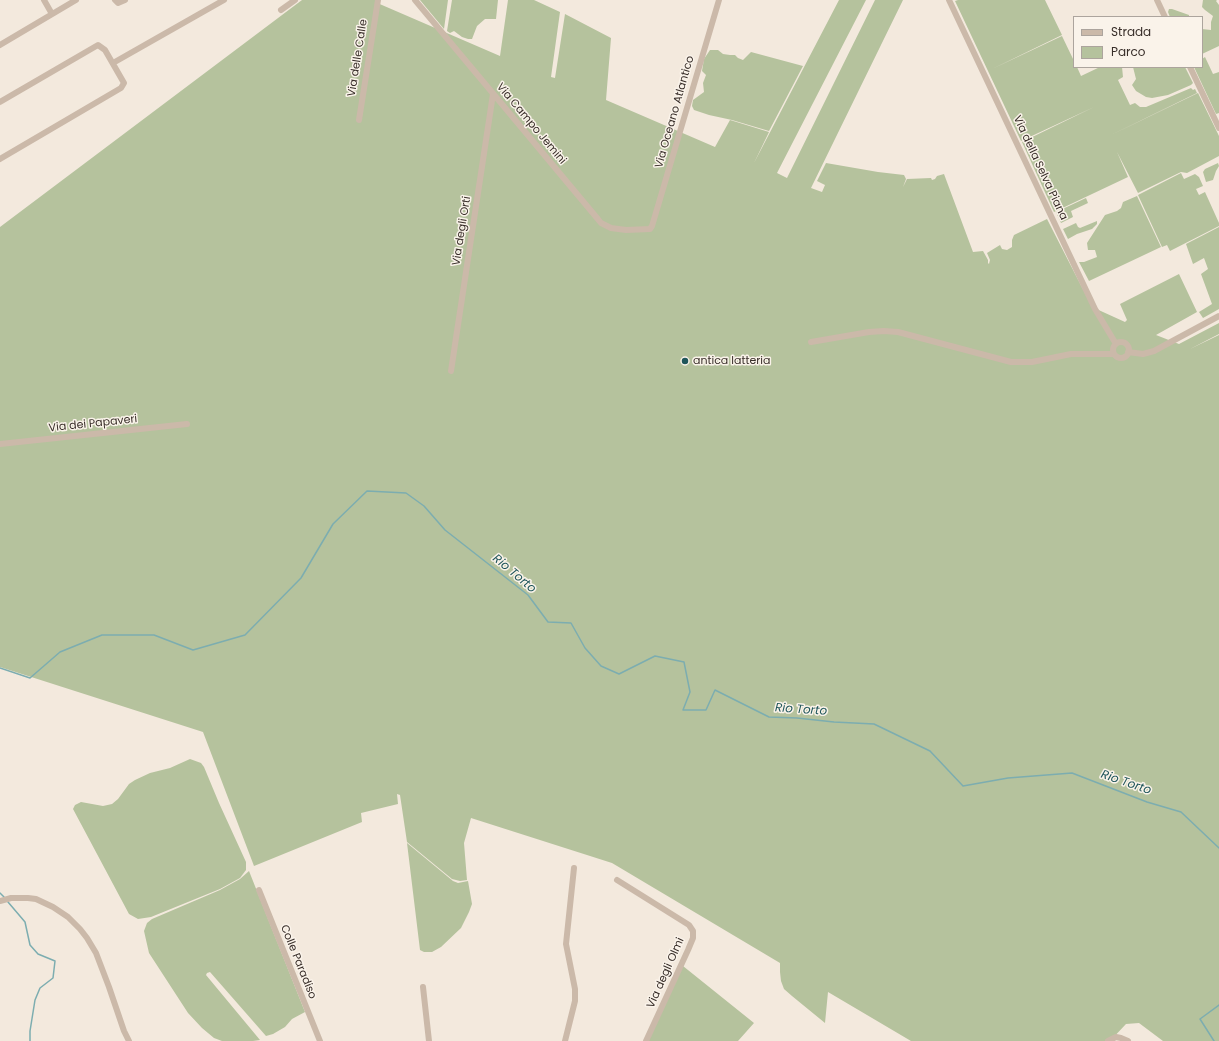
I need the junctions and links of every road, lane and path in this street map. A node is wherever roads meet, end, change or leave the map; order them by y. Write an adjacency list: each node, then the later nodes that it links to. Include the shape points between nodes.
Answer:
1 (44, 0): 13 (street)
2 (76, 0): 13 (street)
3 (115, 0): 4 (street, via 119,4)
4 (125, 0)
5 (224, 0): 16 (street)
6 (295, 0): 12 (street)
7 (378, 0): 20 (street, Via delle Calle)
8 (415, 0): 18 (street, Via Campo Jemini)
9 (719, 0): 23 (street, Via Oceano Atlantico)
10 (949, 0): 26 (street, Via della Selva Piana, via 1095,309)
11 (1157, 0): 14 (street)
12 (281, 10)
13 (52, 14): 15 (street)
14 (1165, 16)
15 (0, 45)
16 (113, 64): 19 (street, via 104,48 97,46); 22 (street, via 123,81 122,88)
17 (1190, 68): 21 (street)
18 (493, 94): 23 (street, Via Campo Jemini, via 601,223 624,230); 29 (street, Via degli Orti)
19 (0, 102)
20 (359, 120)
21 (1219, 128)
22 (0, 159)
23 (650, 229)
24 (1219, 316): 27 (street, via 1154,351 1143,354)
25 (811, 342): 28 (street, via 884,331 902,333 1011,362 1032,362 1071,354)
26 (1116, 344): 27 (street, via 1125,343); 28 (street)
27 (1128, 352): 28 (street, via 1121,358)
28 (1114, 354)
29 (451, 371)
30 (187, 424): 31 (street, Via dei Papaveri)
31 (0, 444)
32 (574, 868): 40 (street, via 566,944 575,1001)
33 (617, 880): 41 (street, Via degli Olmi, via 689,925 693,931 688,950)
34 (259, 890): 38 (street, Colle Paradiso)
35 (0, 901): 37 (street, via 28,898 43,902 68,918 85,935 100,962 124,1031)
36 (423, 987): 39 (street)
37 (130, 1041)
38 (320, 1041)
39 (429, 1041)
40 (565, 1041)
41 (646, 1041)
42 (1108, 1041): 43 (street, via 1116,1037)
43 (1128, 1041)

